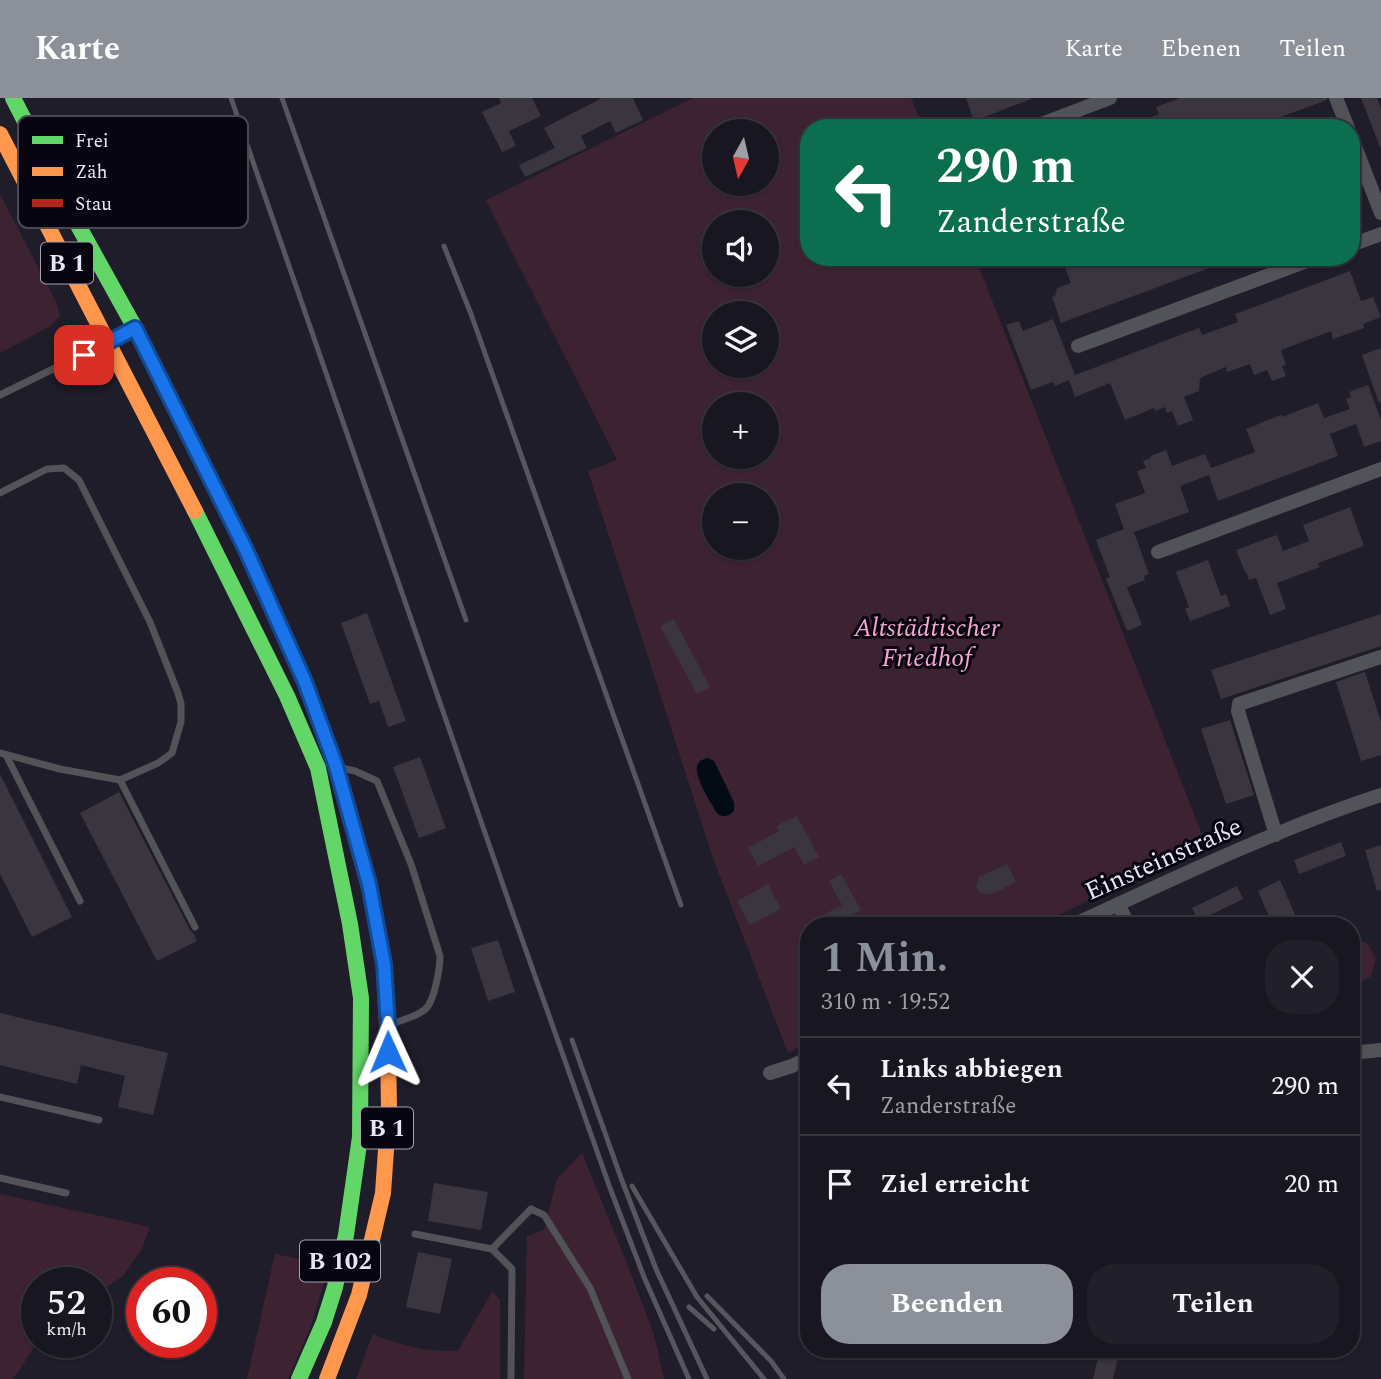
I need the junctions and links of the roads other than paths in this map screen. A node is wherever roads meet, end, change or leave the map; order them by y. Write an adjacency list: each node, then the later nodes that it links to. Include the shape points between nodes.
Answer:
1 (13, 98): 4 (main road, B 1)
2 (1110, 98): 5 (street)
3 (1336, 98): 6 (street)
4 (22, 116)
5 (1055, 119)
6 (1344, 119)
7 (0, 134): 9 (main road, B 1)
8 (1360, 159): 10 (street)
9 (18, 169)
10 (1381, 213)
11 (49, 228): 17 (main road, B 1)
12 (80, 228): 16 (main road, B 1)
13 (1381, 234): 14 (street)
14 (1360, 242)
15 (1294, 266): 18 (street)
16 (135, 328): 17 (main road); 26 (main road, B 1, via 246,550 305,682)
17 (108, 342): 19 (lane); 22 (main road, B 1)
18 (1078, 346)
19 (0, 395)
20 (1381, 468): 23 (street)
21 (0, 493): 27 (lane, via 47,469 64,468 79,480 150,622 178,693 181,722 172,753)
22 (208, 536): 46 (main road, B 102, via 318,768 361,998 360,1137 346,1235 324,1322)
23 (1158, 552)
24 (1381, 657): 29 (street, Einsteinstraße, via 1238,704)
25 (3, 754): 27 (lane); 30 (lane)
26 (336, 766): 35 (main road, B 1, via 369,884 384,964); 35 (lane, via 377,781 411,864 440,956 429,1006)
27 (120, 780): 34 (lane)
28 (1381, 795): 29 (street, Einsteinstraße)
29 (1276, 835): 31 (street, Einsteinstraße)
30 (80, 901)
31 (1118, 904): 32 (street, Einsteinstraße); 33 (street)
32 (1090, 917)
33 (1124, 917)
34 (195, 927)
35 (388, 1025): 47 (main road, B 1, via 383,1194 359,1295)
36 (1381, 1051): 37 (street)
37 (1360, 1052)
38 (800, 1062): 39 (street)
39 (769, 1073)
40 (0, 1097): 41 (lane)
41 (99, 1120)
42 (0, 1178): 43 (lane)
43 (66, 1193)
44 (415, 1234): 45 (lane)
45 (492, 1249): 48 (lane, via 512,1269); 49 (lane, via 530,1209 544,1215 590,1288)
46 (299, 1379)
47 (327, 1379)
48 (511, 1379)
49 (628, 1379)

